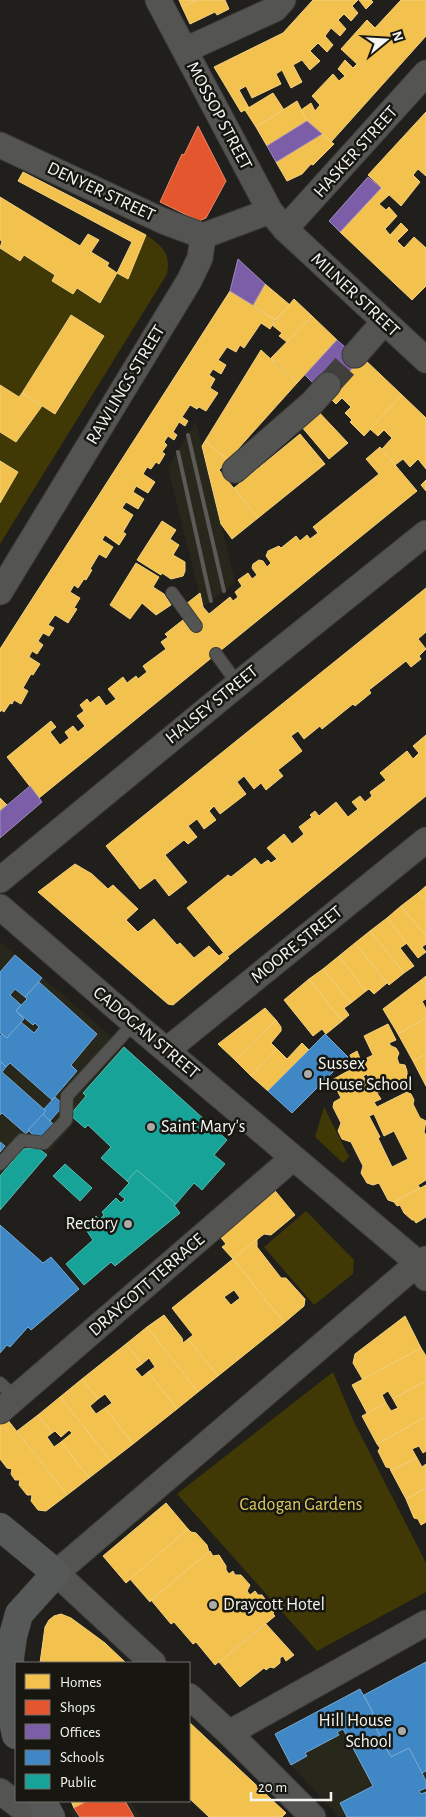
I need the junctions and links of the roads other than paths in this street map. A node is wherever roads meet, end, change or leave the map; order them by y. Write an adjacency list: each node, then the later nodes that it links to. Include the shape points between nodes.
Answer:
1 (158, 0): 3 (street, MOSSOP STREET)
2 (283, 0): 3 (street, via 275,9)
3 (185, 50): 6 (street, MOSSOP STREET)
4 (426, 73): 6 (street, HASKER STREET)
5 (0, 145): 7 (street, DENYER STREET, via 163,221)
6 (277, 220): 7 (street); 8 (street, MILNER STREET)
7 (203, 236): 14 (street, RAWLINGS STREET, via 200,258 189,281)
8 (384, 322): 9 (street, MILNER STREET); 10 (street)
9 (422, 347)
10 (354, 355)
11 (328, 385): 12 (street)
12 (235, 470)
13 (426, 533): 18 (street, HALSEY STREET)
14 (0, 592)
15 (172, 593): 16 (lane)
16 (196, 626)
17 (216, 654): 18 (lane)
18 (238, 684): 20 (street, HALSEY STREET)
19 (426, 840): 23 (street, MOORE STREET)
20 (0, 880)
21 (0, 907): 22 (street, CADOGAN STREET)
22 (134, 1023): 23 (street, CADOGAN STREET); 25 (lane, via 67,1096 66,1120 56,1131 44,1143 22,1140)
23 (167, 1050): 24 (street, CADOGAN STREET)
24 (294, 1158): 26 (street); 27 (street, DRAYCOTT TERRACE)
25 (0, 1164)
26 (423, 1267): 29 (street)
27 (5, 1397)
28 (0, 1527): 29 (street)
29 (56, 1573): 30 (street); 32 (street)
30 (10, 1622): 34 (street, via 13,1636 10,1688)
31 (426, 1623): 35 (street)
32 (152, 1662)
33 (190, 1697): 35 (street)
34 (15, 1730)
35 (229, 1733): 40 (street)
36 (0, 1791): 38 (street)
37 (43, 1802): 39 (street)
38 (33, 1817)
39 (51, 1817)
40 (313, 1817)

